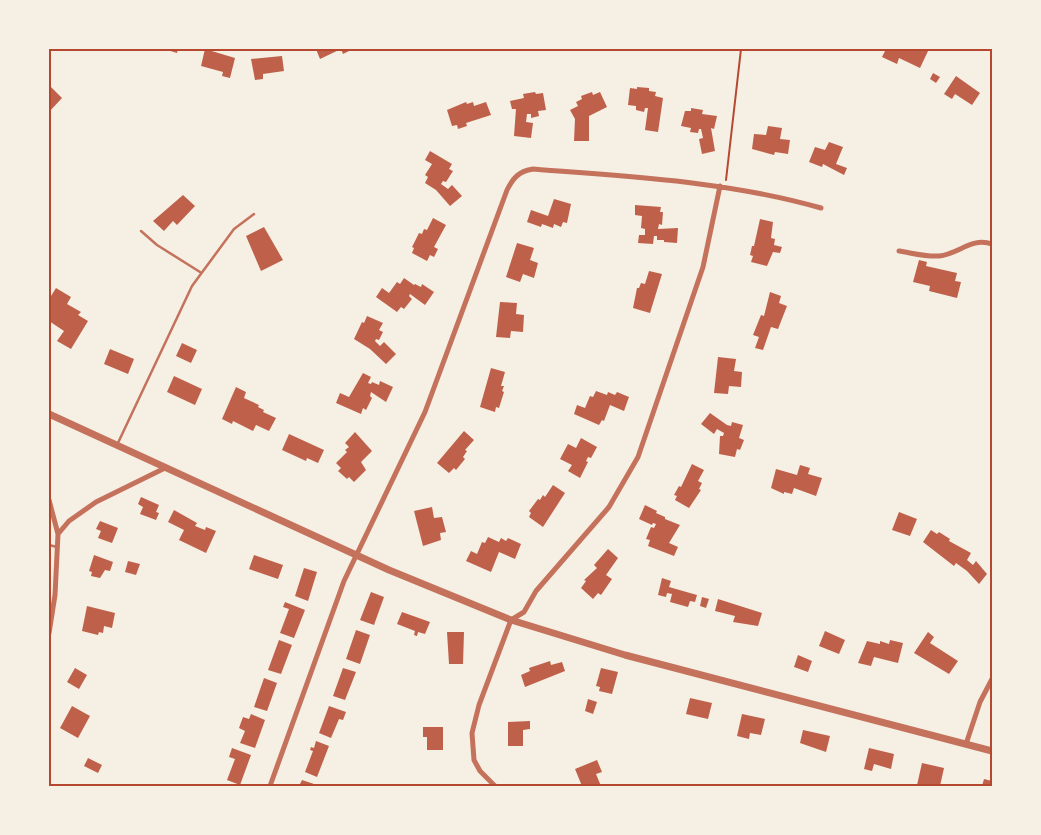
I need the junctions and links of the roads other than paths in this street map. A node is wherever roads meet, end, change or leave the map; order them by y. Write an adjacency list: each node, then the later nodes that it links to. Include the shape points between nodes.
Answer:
1 (723, 186): 2 (street, via 780,196); 15 (street, via 533,169 520,172 507,190 425,412); 16 (street, via 703,267 632,471 599,520 536,591 524,612)
2 (821, 208)
3 (254, 214): 7 (lane, via 234,229)
4 (140, 231): 7 (lane)
5 (992, 244): 6 (street, via 973,242 938,256)
6 (899, 251)
7 (200, 272): 9 (lane)
8 (49, 414): 9 (street)
9 (116, 446): 10 (street)
10 (165, 468): 12 (street, via 87,508); 15 (street)
11 (49, 500): 12 (street)
12 (58, 534): 14 (street)
13 (49, 545): 14 (lane)
14 (58, 548): 17 (street)
15 (355, 555): 16 (street); 21 (street)
16 (511, 620): 19 (street, via 625,655); 22 (street, via 479,705 472,733 474,760)
17 (49, 633)
18 (992, 678): 19 (street)
19 (966, 744): 20 (street)
20 (992, 751)
21 (270, 786)
22 (495, 786)

